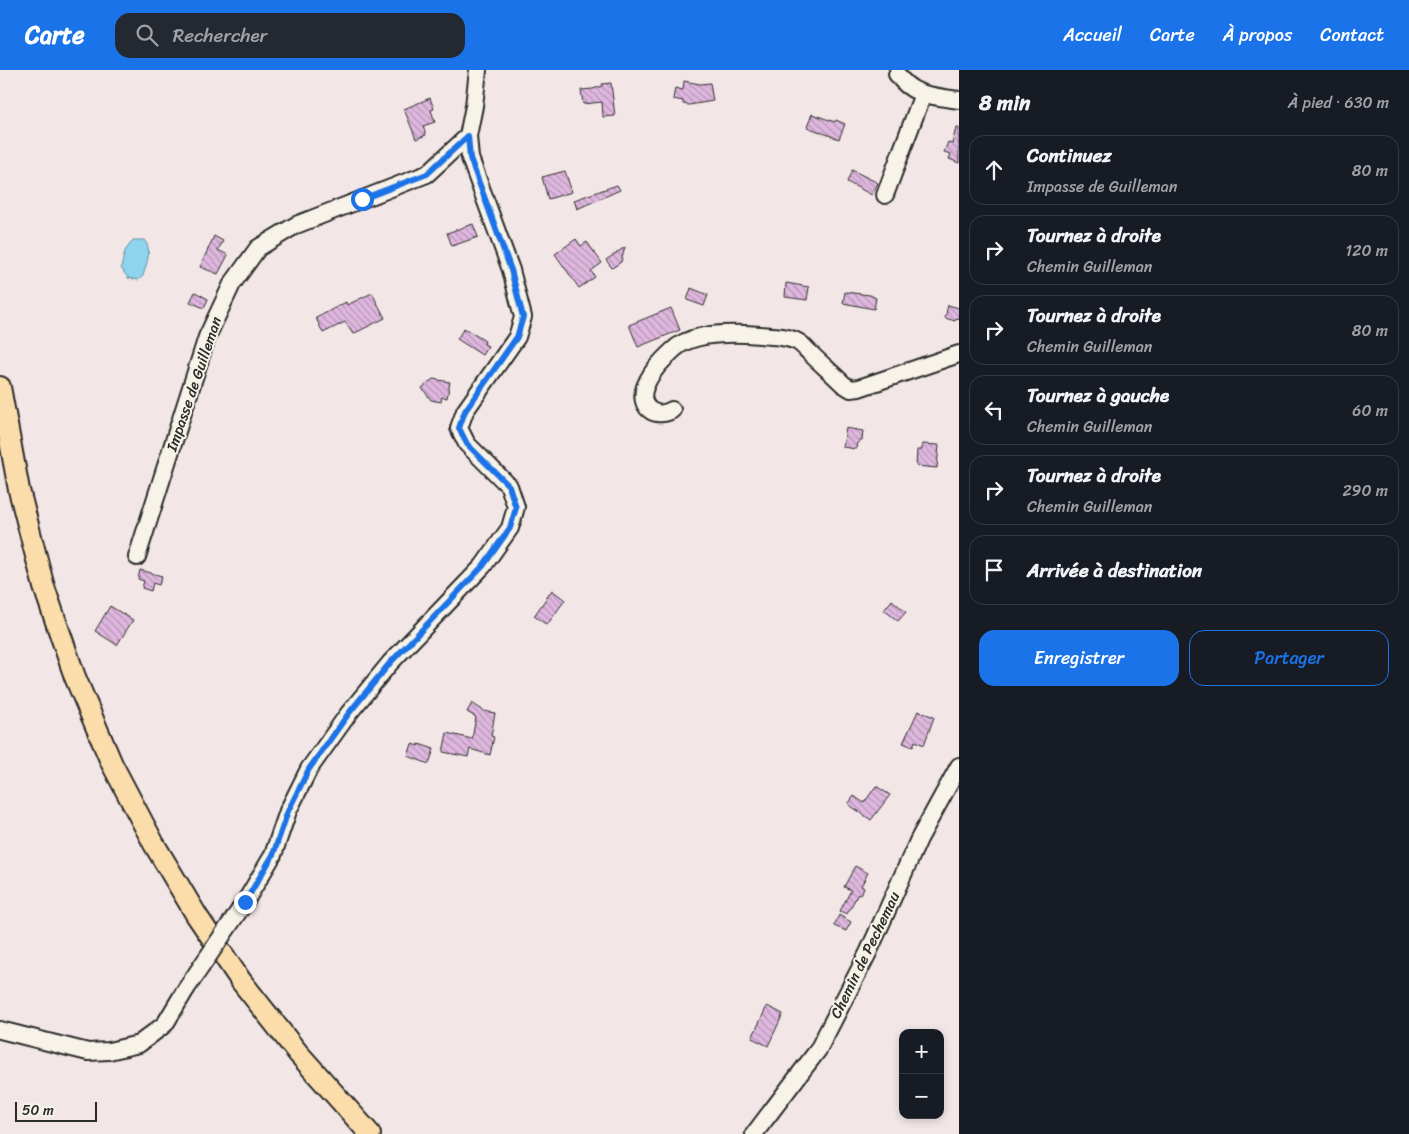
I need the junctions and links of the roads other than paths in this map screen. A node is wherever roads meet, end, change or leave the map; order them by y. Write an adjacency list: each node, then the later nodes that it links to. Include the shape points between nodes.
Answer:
1 (478, 70): 5 (street)
2 (897, 74): 3 (street, via 903,84)
3 (923, 94): 4 (street); 6 (street)
4 (959, 100)
5 (468, 136): 10 (street, Impasse de Guilleman, via 427,174 296,225 258,248 232,284 207,337); 12 (street, bridge, via 470,158 511,270 523,317 517,337 465,411 459,428 467,444 509,486 516,508 510,528 483,566 390,663 309,769 288,811 273,855 165,1024 139,1044 88,1052)
6 (885, 195)
7 (959, 354): 9 (street, via 851,389 798,342 746,334 702,336 683,342 655,368 647,381 642,394 647,408 666,414)
8 (0, 387): 13 (main road, via 19,490 44,587 75,677 112,764 154,844 241,981 298,1053)
9 (672, 410)
10 (137, 557)
11 (959, 766): 14 (street, Chemin de Pechemau, via 818,1050)
12 (0, 1030)
13 (370, 1134)
14 (754, 1134)

